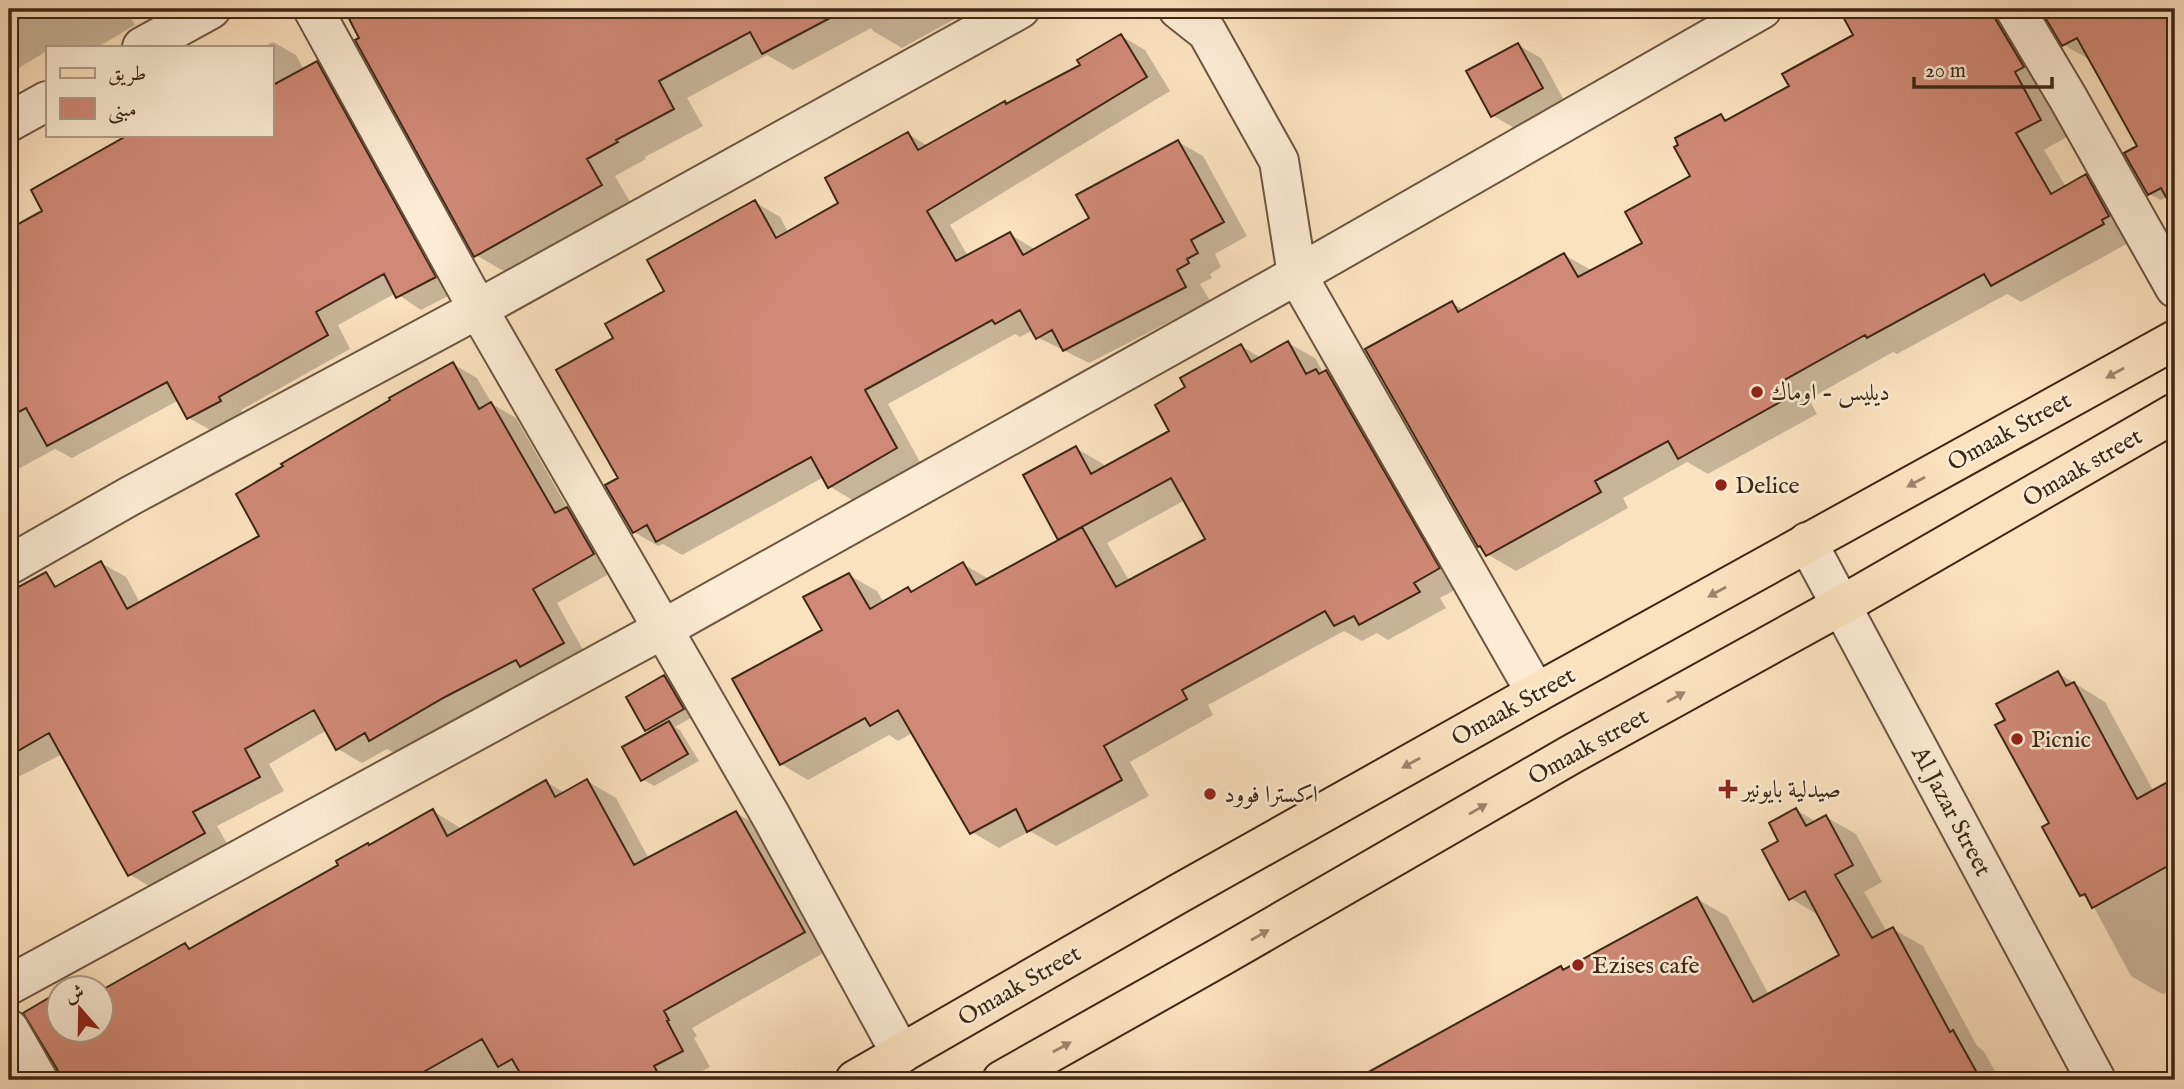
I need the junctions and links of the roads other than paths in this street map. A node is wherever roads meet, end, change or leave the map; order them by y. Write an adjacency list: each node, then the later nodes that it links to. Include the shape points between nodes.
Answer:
1 (211, 9): 7 (street)
2 (313, 9): 12 (street)
3 (1020, 9): 12 (street)
4 (1178, 9): 10 (street, via 1207,32 1279,161)
5 (1762, 9): 10 (street)
6 (2015, 9): 11 (street)
7 (144, 46)
8 (46, 102): 9 (street)
9 (9, 122)
10 (1297, 275): 18 (street); 19 (street)
11 (2175, 288)
12 (478, 309): 16 (street); 18 (street)
13 (2175, 340): 15 (main road, Omaak Street, one-way to 15)
14 (2175, 413): 17 (main road, Omaak street)
15 (1807, 542): 17 (street, Al Jazar Street); 19 (main road, Omaak Street, one-way to 19)
16 (9, 565)
17 (1842, 605): 25 (main road, Omaak street, one-way to 17); 26 (street, Al Jazar Street)
18 (663, 629): 20 (street); 22 (street)
19 (1536, 693): 22 (main road, Omaak Street, one-way to 22)
20 (9, 985)
21 (9, 1029): 23 (street)
22 (901, 1055): 24 (main road, Omaak Street)
23 (38, 1080)
24 (855, 1080)
25 (1002, 1080)
26 (2096, 1080)

